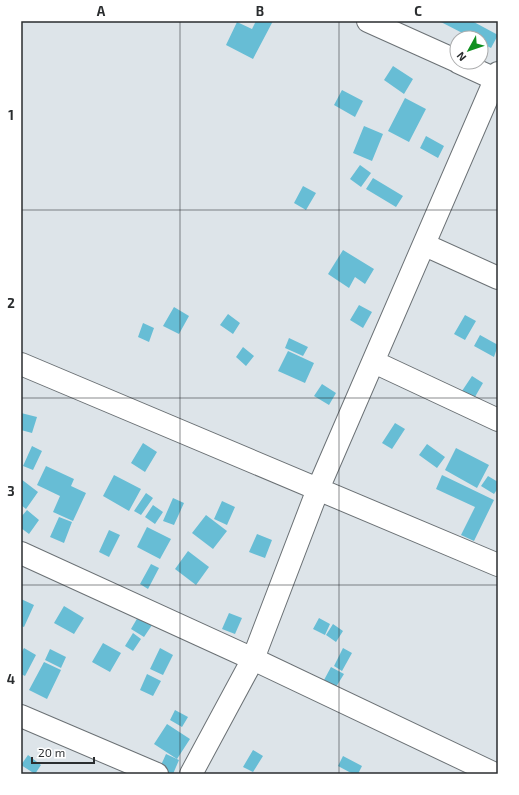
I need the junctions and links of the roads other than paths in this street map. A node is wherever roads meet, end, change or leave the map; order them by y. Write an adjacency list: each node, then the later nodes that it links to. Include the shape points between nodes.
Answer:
1 (368, 21): 2 (street)
2 (449, 58)
3 (480, 70): 4 (street)
4 (497, 76): 5 (street)
5 (491, 108): 6 (street, via 458,163)
6 (425, 245): 7 (street); 8 (street)
7 (498, 278)
8 (374, 362): 10 (street); 11 (street)
9 (21, 364): 11 (street)
10 (498, 420)
11 (318, 489): 13 (street); 14 (street)
12 (21, 553): 14 (street)
13 (498, 565)
14 (253, 659): 17 (street); 18 (street)
15 (21, 716): 16 (street)
16 (157, 774)
17 (191, 774)
18 (495, 774)

